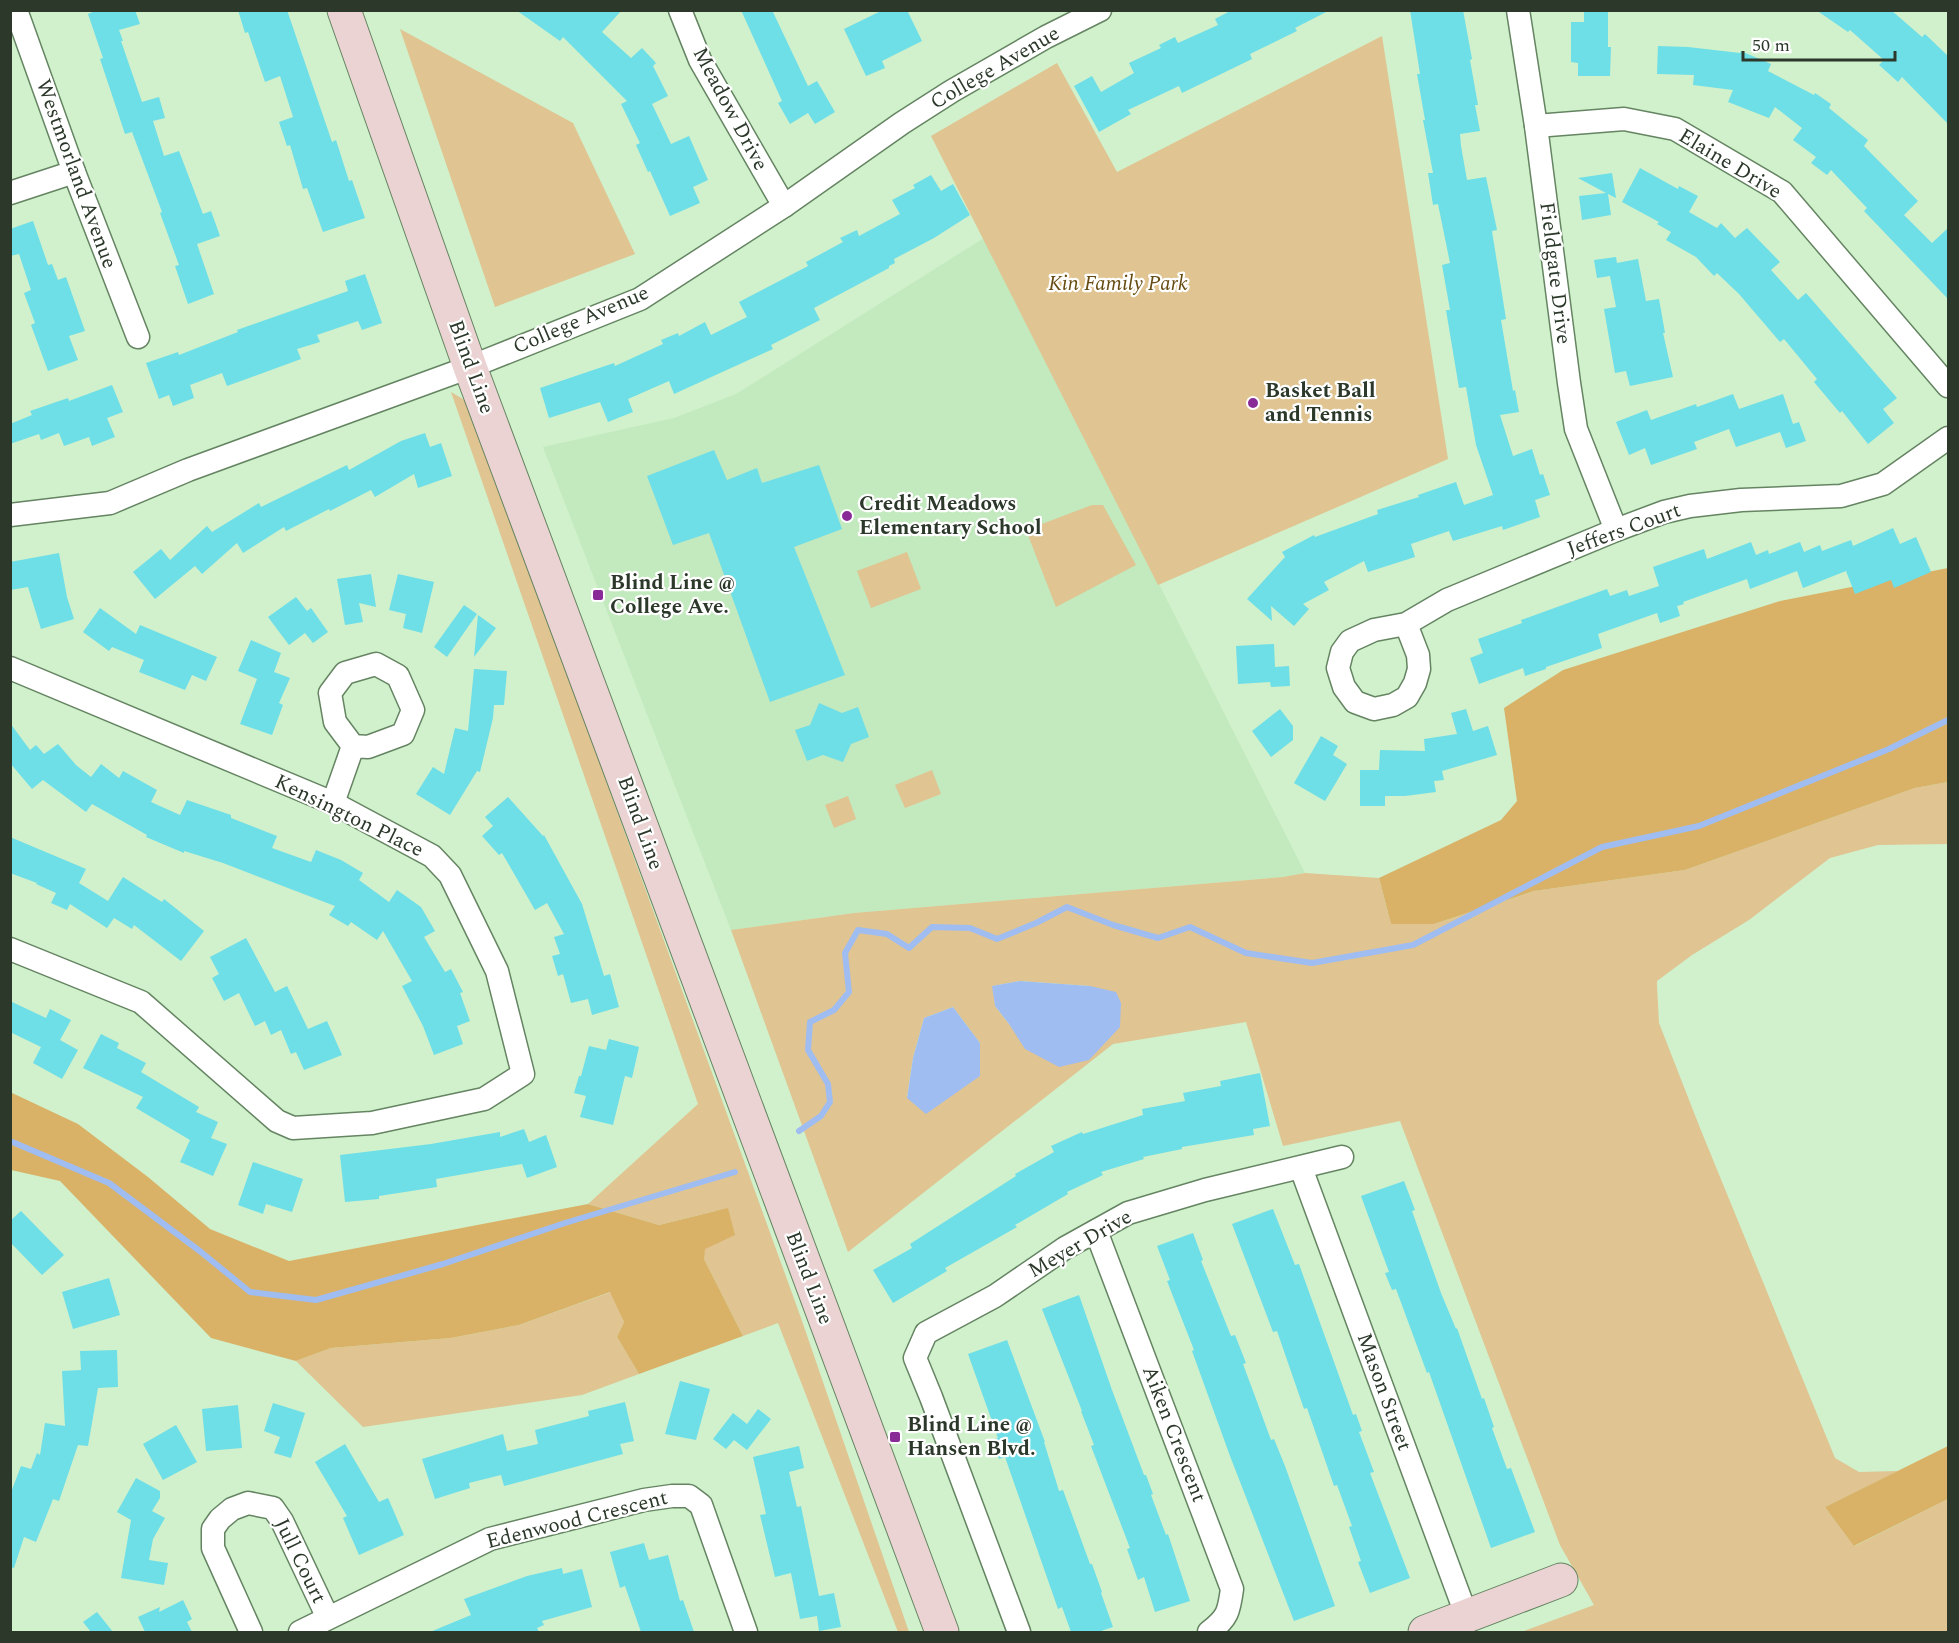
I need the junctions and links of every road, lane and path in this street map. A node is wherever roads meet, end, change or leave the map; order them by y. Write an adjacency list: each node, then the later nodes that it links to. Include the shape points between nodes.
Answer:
1 (16, 10): 7 (street, Westmorland Avenue)
2 (344, 10): 11 (street, Blind Line)
3 (680, 10): 9 (street, Meadow Drive, via 700,60)
4 (1100, 10): 9 (street, College Avenue, via 952,91)
5 (1518, 10): 6 (street, Fieldgate Drive)
6 (1536, 126): 12 (street, Elaine Drive, via 1624,119 1675,129 1782,192); 15 (street, Fieldgate Drive, via 1576,429)
7 (74, 172): 8 (street); 10 (street, Westmorland Avenue)
8 (10, 193)
9 (784, 206): 11 (street, College Avenue, via 640,298)
10 (138, 337)
11 (470, 366): 14 (street, College Avenue, via 110,502); 30 (street, Blind Line)
12 (1948, 386)
13 (1948, 438): 15 (street, Jeffers Court, via 1883,484 1861,491 1841,496 1690,506)
14 (10, 515)
15 (1616, 530): 16 (street, Jeffers Court, via 1447,600)
16 (1406, 624)
17 (10, 668): 19 (street, Kensington Place)
18 (353, 746): 19 (street)
19 (333, 803): 20 (street, Kensington Place, via 432,856 450,875 497,971 523,1074 484,1099 372,1124 293,1128 277,1121 141,1002)
20 (10, 949)
21 (1342, 1157): 22 (street, Meyer Drive)
22 (1301, 1168): 23 (street, Meyer Drive, via 1128,1213); 25 (street, Mason Street)
23 (1096, 1231): 31 (street, Meyer Drive, via 995,1296 926,1333 915,1358); 32 (street, Aiken Crescent, via 1232,1589 1229,1610)
24 (1561, 1580): 25 (street)
25 (1467, 1617): 33 (street)
26 (328, 1618): 27 (street, Jull Court, via 273,1508 248,1503 220,1519 213,1529 213,1548); 28 (street, Edenwood Crescent); 29 (street, Edenwood Crescent, via 490,1539 644,1500 689,1496 701,1505)
27 (251, 1632)
28 (300, 1632)
29 (746, 1632)
30 (942, 1632)
31 (1019, 1632)
32 (1209, 1632)
33 (1425, 1632)

